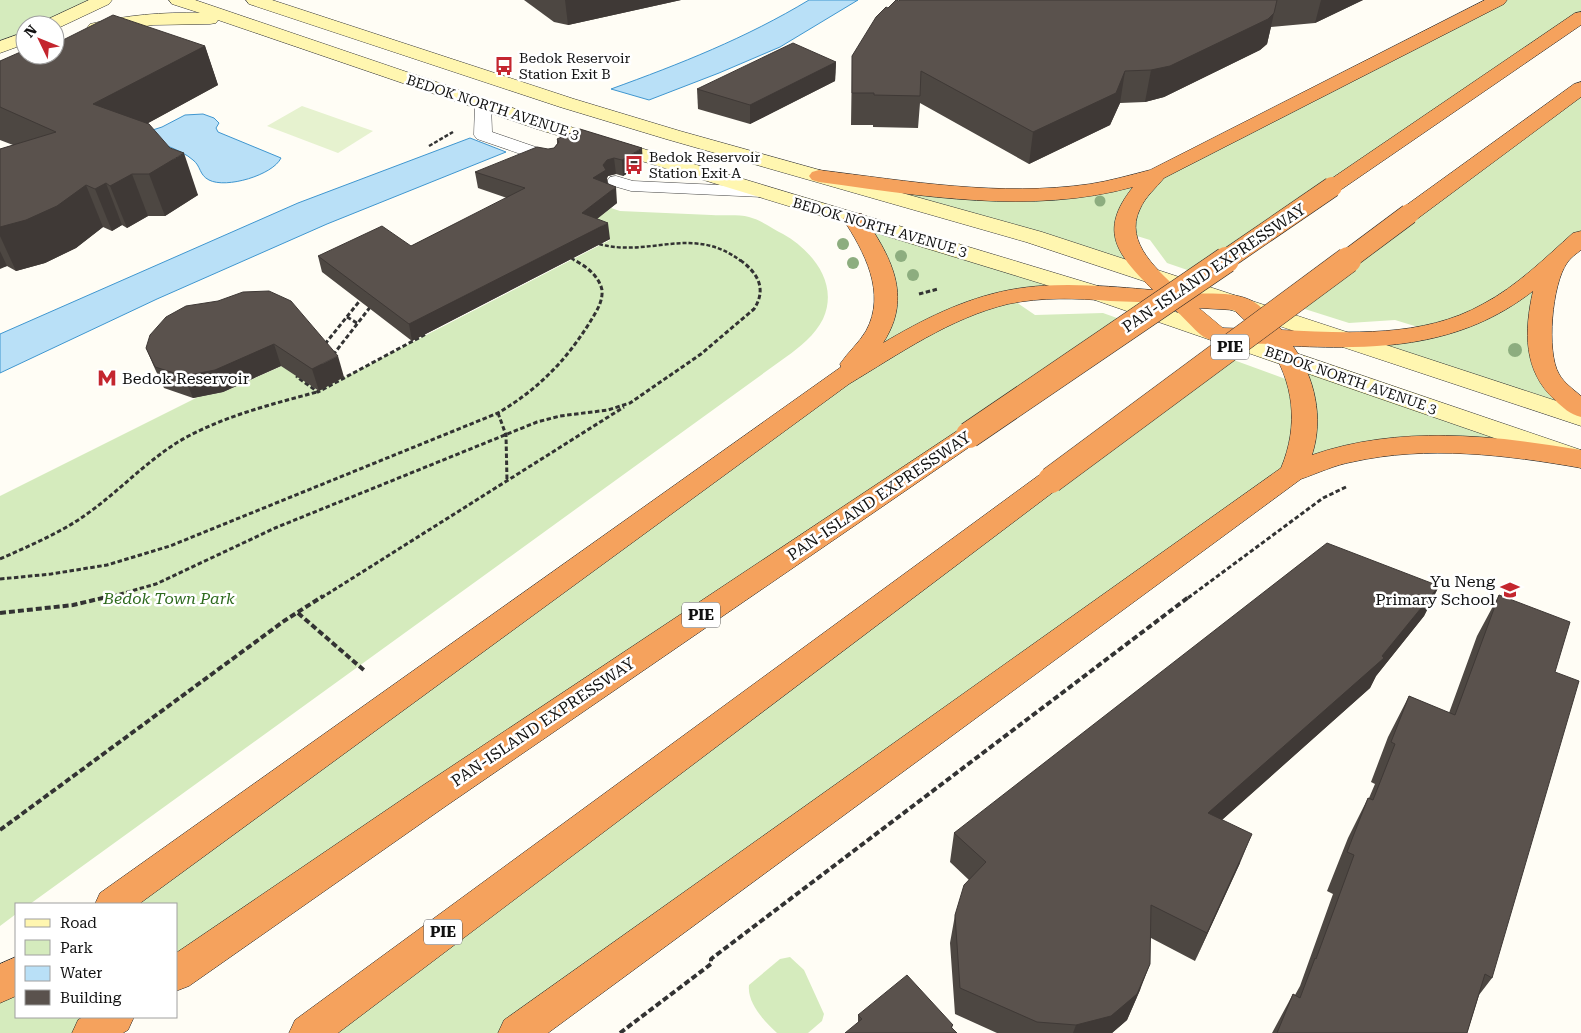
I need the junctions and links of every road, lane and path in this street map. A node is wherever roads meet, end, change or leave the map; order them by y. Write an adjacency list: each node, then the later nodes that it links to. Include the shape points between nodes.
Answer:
1 (103, 0): 7 (main road)
2 (178, 0): 8 (main road, BEDOK NORTH AVENUE 3)
3 (255, 0): 15 (main road, BEDOK NORTH AVENUE 3, via 576,105)
4 (1498, 0): 14 (highway)
5 (143, 3): 8 (main road, via 81,32 120,22 156,19)
6 (1581, 17): 59 (highway, PAN-ISLAND EXPRESSWAY / PIE, bridge)
7 (65, 18)
8 (244, 22): 12 (main road, BEDOK NORTH AVENUE 3)
9 (15, 41): 10 (main road)
10 (0, 48)
11 (1581, 88): 64 (highway, PIE, bridge)
12 (483, 104): 13 (lane, via 483,135); 17 (main road, BEDOK NORTH AVENUE 3)
13 (550, 158)
14 (1157, 174): 15 (highway, via 1095,190 1029,194 930,189); 23 (highway, via 1132,204 1124,228 1127,247)
15 (819, 176): 23 (main road, BEDOK NORTH AVENUE 3)
16 (616, 181): 17 (lane, via 631,186)
17 (762, 192): 18 (main road, BEDOK NORTH AVENUE 3)
18 (854, 219): 24 (main road, BEDOK NORTH AVENUE 3); 40 (highway, via 878,263 887,306 878,333)
19 (1581, 238): 21 (highway)
20 (599, 244): 43 (path, via 614,248 677,242 709,244 748,266 760,286 759,302 741,322)
21 (1558, 258): 34 (highway, via 1500,304 1466,322 1432,331); 44 (highway, via 1548,279 1541,309 1540,355 1548,376)
22 (564, 262): 45 (path, via 571,258 593,273 600,284 602,296 598,308 576,345 556,370 533,391)
23 (1149, 273): 26 (highway); 28 (main road, BEDOK NORTH AVENUE 3)
24 (1100, 294): 26 (highway); 32 (main road, BEDOK NORTH AVENUE 3); 40 (highway, via 1038,294 978,306 929,326)
25 (364, 296): 29 (path)
26 (1176, 299): 28 (highway); 32 (highway)
27 (373, 304): 30 (path)
28 (1243, 305): 33 (highway); 34 (main road, BEDOK NORTH AVENUE 3)
29 (347, 317): 30 (path); 35 (path)
30 (358, 323): 37 (path)
31 (434, 330): 42 (path)
32 (1214, 333): 33 (highway); 36 (main road, BEDOK NORTH AVENUE 3)
33 (1278, 338): 34 (highway); 36 (highway)
34 (1348, 340): 46 (main road, BEDOK NORTH AVENUE 3)
35 (322, 347)
36 (1291, 360): 48 (main road, BEDOK NORTH AVENUE 3); 49 (highway, via 1307,423 1301,452)
37 (327, 362)
38 (304, 370): 41 (path, via 297,377)
39 (315, 378): 41 (path)
40 (840, 378): 58 (highway)
41 (309, 386): 42 (path)
42 (318, 392): 52 (path, via 236,414 196,432 156,457 79,520)
43 (630, 403): 47 (path, via 549,418); 50 (path)
44 (1581, 409)
45 (498, 413): 47 (path); 53 (path, via 137,558 79,571)
46 (1581, 418)
47 (506, 435): 50 (path); 54 (path, via 275,528 156,584 73,605)
48 (1581, 459): 49 (highway, via 1498,447 1389,447 1342,455)
49 (1292, 473): 65 (highway)
50 (507, 481): 55 (path)
51 (1347, 486): 66 (path, via 1324,498 1247,554 711,959 711,964)
52 (0, 559)
53 (0, 579)
54 (0, 613)
55 (298, 613): 56 (path); 57 (path, via 259,638)
56 (366, 672)
57 (0, 830)
58 (113, 903)
59 (178, 973)
60 (15, 975): 61 (highway)
61 (0, 986)
62 (113, 1018): 63 (highway)
63 (91, 1033)
64 (308, 1033)
65 (517, 1033)
66 (620, 1033)

